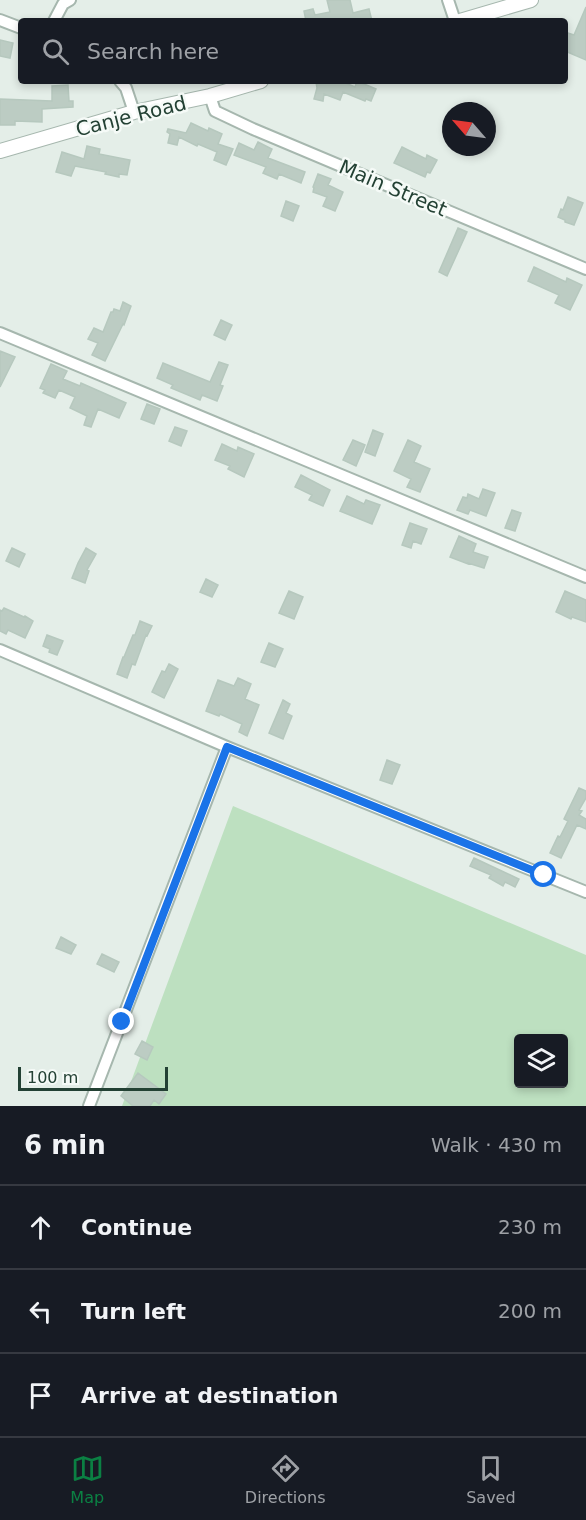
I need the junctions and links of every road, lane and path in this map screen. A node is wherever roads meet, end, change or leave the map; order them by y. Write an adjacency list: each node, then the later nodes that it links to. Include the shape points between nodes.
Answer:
1 (70, 0): 4 (street, via 63,3)
2 (448, 0): 5 (street)
3 (531, 0): 6 (street)
4 (56, 18)
5 (454, 18)
6 (470, 18)
7 (0, 20): 8 (street)
8 (18, 27)
9 (123, 84): 12 (street)
10 (251, 84): 11 (street, Canje Road)
11 (210, 96): 12 (street, Canje Road); 14 (street, Main Street, via 215,111 243,124)
12 (134, 112): 13 (street, Canje Road)
13 (0, 151)
14 (586, 268)
15 (0, 333): 16 (street)
16 (586, 577)
17 (0, 650): 18 (street)
18 (227, 747): 19 (street); 20 (street)
19 (586, 892)
20 (89, 1106)

